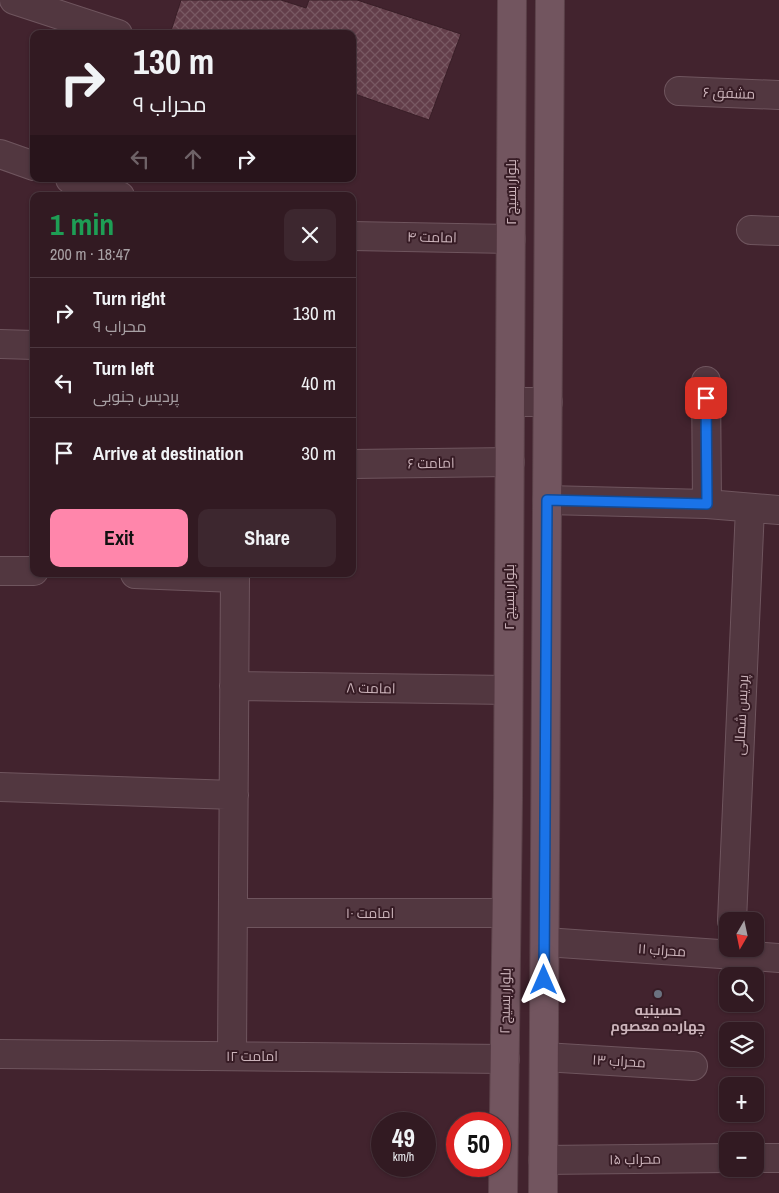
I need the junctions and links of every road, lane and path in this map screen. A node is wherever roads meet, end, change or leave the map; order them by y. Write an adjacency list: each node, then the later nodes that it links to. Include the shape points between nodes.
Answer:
1 (14, 0): 4 (street)
2 (512, 0): 14 (main road, بلوار بسیج ۲)
3 (550, 0): 19 (main road)
4 (106, 30)
5 (679, 91): 6 (street, مشفق ۶)
6 (779, 95)
7 (0, 154): 8 (street)
8 (30, 165)
9 (79, 182): 10 (street)
10 (108, 192)
11 (751, 230): 12 (street)
12 (779, 231)
13 (356, 236): 14 (street, امامت ۴)
14 (511, 239): 18 (main road, بلوار بسیج ۲)
15 (0, 344): 16 (street)
16 (30, 345)
17 (706, 381): 23 (street)
18 (510, 402): 19 (street); 20 (main road, بلوار بسیج ۲)
19 (548, 402): 22 (main road)
20 (510, 462): 21 (street, امامت ۶); 30 (main road, بلوار بسیج ۲)
21 (356, 464)
22 (547, 500): 23 (street); 36 (main road)
23 (707, 504): 24 (street)
24 (750, 508): 25 (street); 33 (street, پردیس شمالی)
25 (779, 510)
26 (0, 571): 27 (street)
27 (30, 571)
28 (235, 577): 29 (street)
29 (234, 686): 30 (street, امامت ۸); 32 (street)
30 (508, 690): 35 (main road, بلوار بسیج ۲)
31 (0, 787): 32 (street)
32 (234, 795): 34 (street)
33 (732, 912)
34 (233, 913): 35 (street, امامت ۱۰); 41 (street)
35 (506, 913): 43 (main road, بلوار بسیج ۲)
36 (545, 942): 37 (street, محراب ۱۱); 42 (main road)
37 (719, 951)
38 (764, 956): 39 (street, محراب ۱۱)
39 (779, 958)
40 (0, 1054): 41 (street, امامت ۱۲)
41 (232, 1056): 43 (street, امامت ۱۲)
42 (544, 1057): 44 (street, محراب ۱۳); 48 (main road)
43 (505, 1059): 49 (main road, بلوار بسیج ۲)
44 (693, 1066)
45 (719, 1158): 48 (street, محراب ۱۵)
46 (764, 1158): 47 (street)
47 (779, 1158)
48 (543, 1160): 50 (main road)
49 (503, 1193)
50 (543, 1193)

